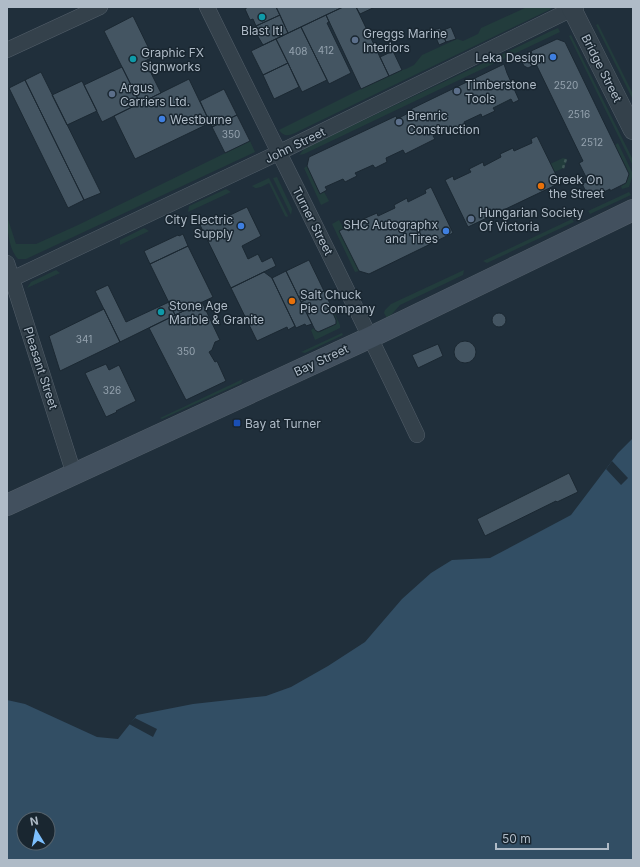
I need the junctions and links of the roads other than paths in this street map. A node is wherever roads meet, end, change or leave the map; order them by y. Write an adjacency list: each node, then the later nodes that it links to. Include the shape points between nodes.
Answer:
1 (100, 7): 4 (street)
2 (207, 7): 6 (street, Turner Street)
3 (573, 8): 5 (street, Bridge Street); 6 (street, John Street)
4 (7, 50)
5 (633, 130)
6 (278, 153): 9 (street, John Street); 10 (street, Turner Street)
7 (633, 210): 10 (main road, Bay Street)
8 (7, 263): 9 (street, Pleasant Street)
9 (12, 279): 12 (street, Pleasant Street)
10 (371, 337): 11 (street, Turner Street); 12 (main road, Bay Street)
11 (417, 435)
12 (74, 474): 13 (main road, Bay Street)
13 (7, 505)

